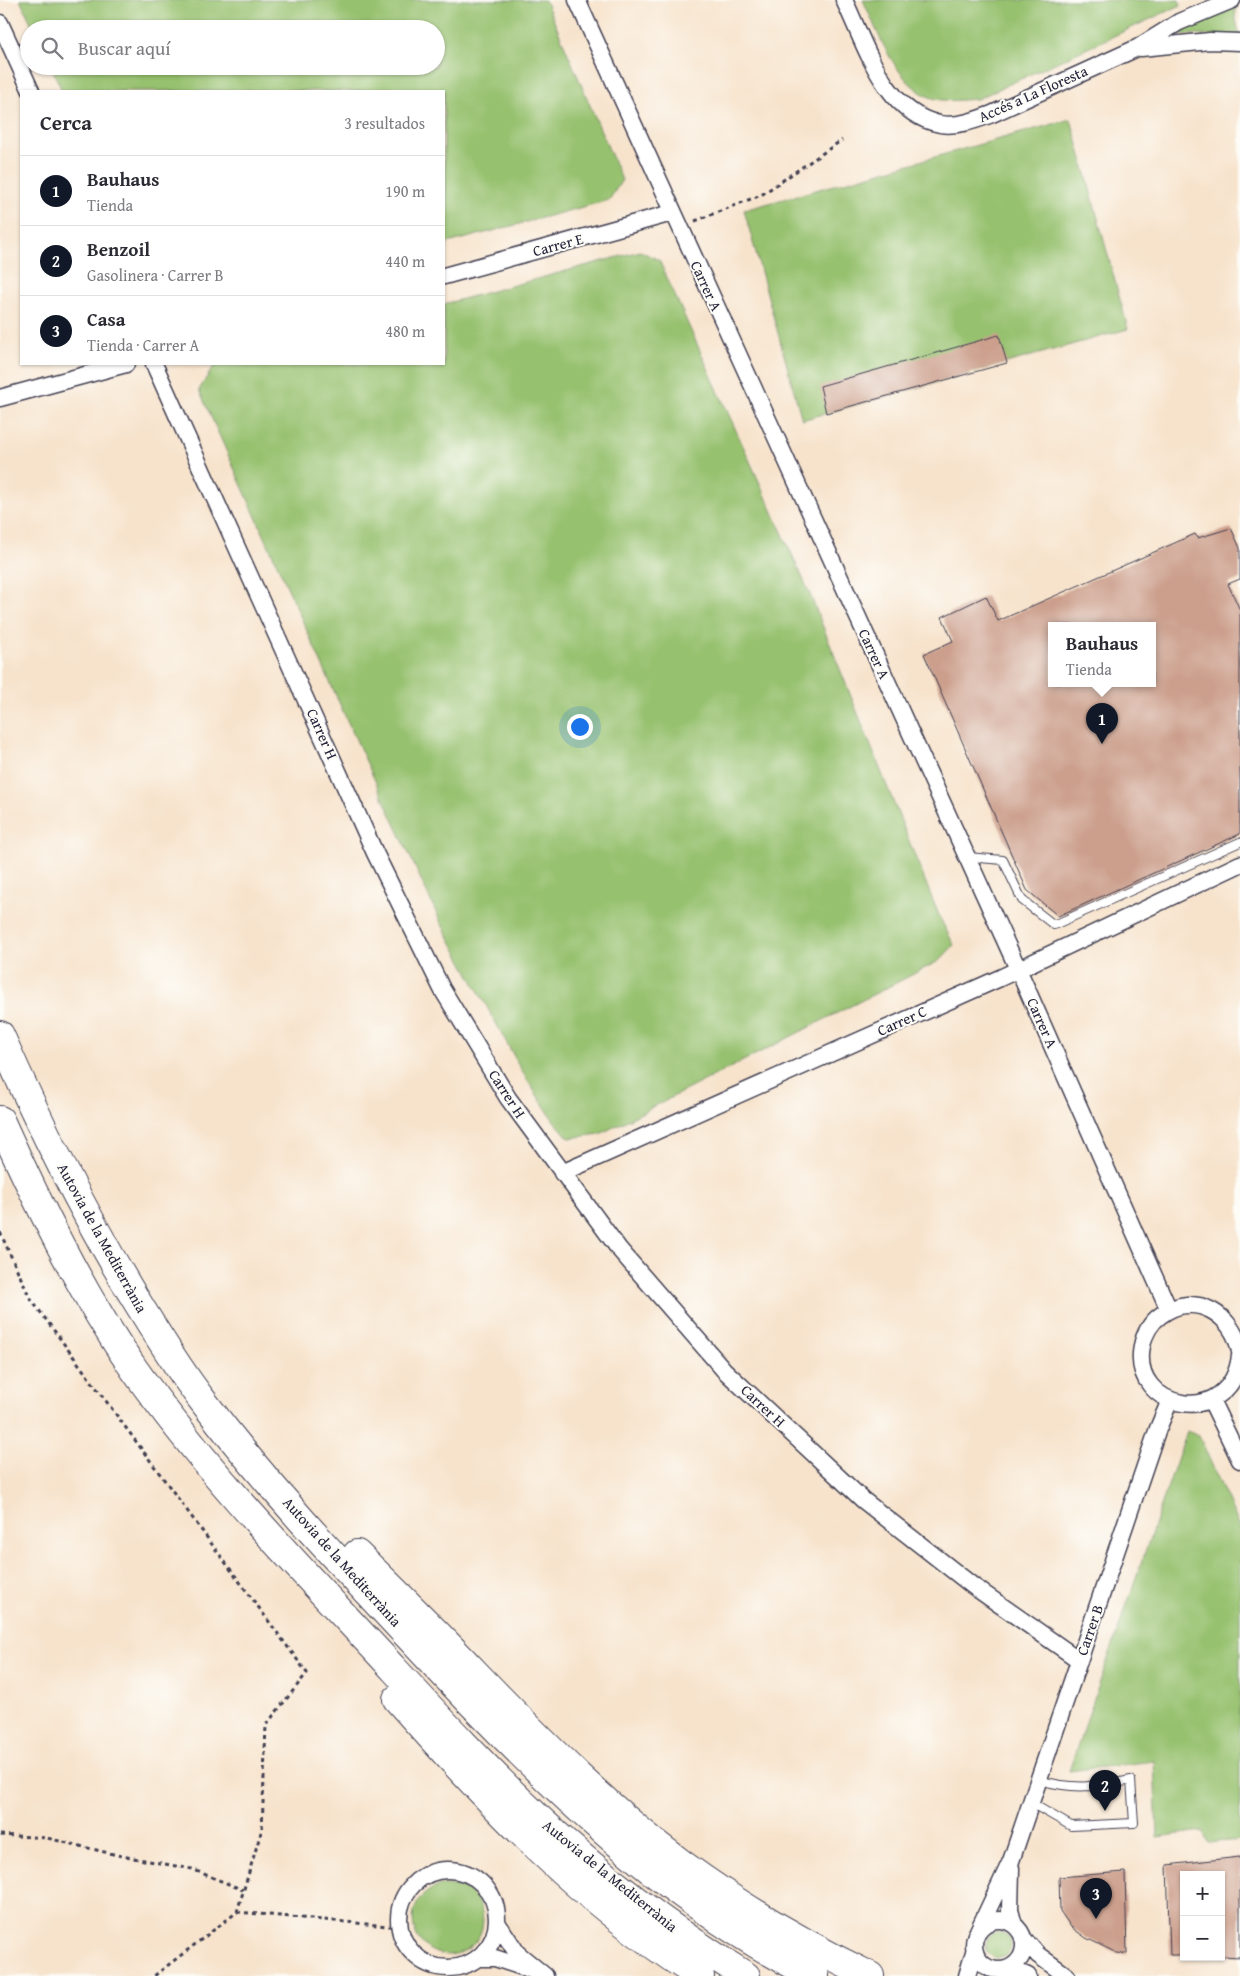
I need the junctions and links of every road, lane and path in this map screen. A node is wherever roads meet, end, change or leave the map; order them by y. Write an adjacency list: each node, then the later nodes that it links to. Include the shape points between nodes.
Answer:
1 (577, 0): 11 (street, Carrer A)
2 (844, 0): 6 (street, Accés a La Floresta, via 881,76 896,99 916,116 942,124 968,123 992,114)
3 (1232, 0): 6 (street, Accés a La Floresta, via 1179,22)
4 (0, 23): 7 (street)
5 (1240, 42): 6 (street, Accés a La Floresta, via 1210,41)
6 (1137, 48)
7 (20, 67)
8 (24, 75): 9 (street)
9 (31, 90)
10 (842, 140): 11 (path, via 761,195)
11 (676, 220): 12 (street, Carrer E); 17 (street, Carrer A)
12 (445, 276)
13 (122, 365): 15 (street)
14 (154, 365): 22 (street, Carrer H, via 375,852 442,989 508,1098)
15 (0, 398)
16 (1240, 842): 17 (lane, via 1054,925 1022,900 1003,860)
17 (967, 857): 19 (street, Carrer A)
18 (1240, 864): 19 (street, Carrer C)
19 (1018, 970): 22 (street, Carrer C); 24 (street, Carrer A)
20 (0, 1034): 25 (highway, Autovia de la Mediterrània, via 47,1140 97,1236)
21 (0, 1120): 30 (highway, Autovia de la Mediterrània, via 75,1275 134,1368)
22 (562, 1173): 32 (street, Carrer H, via 619,1249 724,1370 863,1500 974,1586)
23 (0, 1232): 37 (path, via 30,1298 307,1673 266,1725 262,1829)
24 (1169, 1310): 26 (street, via 1179,1306 1199,1306 1221,1316 1234,1330); 28 (street, via 1148,1329 1142,1343 1141,1359 1149,1381)
25 (152, 1326): 50 (highway, Autovia de la Mediterrània, via 201,1399 296,1512 492,1725 570,1802 681,1893 742,1935); 51 (highway, via 186,1354 256,1443 344,1541 574,1772 681,1863 745,1908)
26 (1240, 1352)
27 (1240, 1356): 29 (street, via 1235,1377 1227,1389)
28 (1170, 1400): 29 (street, via 1184,1404); 32 (street, Carrer B)
29 (1211, 1400): 31 (street)
30 (185, 1436): 48 (highway, via 194,1464 236,1518 480,1792 579,1886 636,1932); 49 (highway, Autovia de la Mediterrània, via 469,1750 536,1816 643,1906)
31 (1240, 1460)
32 (1080, 1660): 33 (street, Carrer B)
33 (1038, 1780): 34 (street, Carrer B); 34 (lane, via 1063,1787 1086,1788 1131,1780 1134,1823 1071,1826)
34 (1031, 1802): 36 (street, Carrer B)
35 (0, 1835): 37 (path, via 47,1838 117,1856 192,1869)
36 (1011, 1861): 41 (street, Carrer B); 42 (street, Carrer B, via 1010,1910)
37 (243, 1890): 38 (path)
38 (236, 1912): 40 (path); 47 (path)
39 (498, 1924): 40 (street, via 490,1892 463,1872 447,1870 430,1873 405,1894 399,1910); 44 (street, via 494,1940 485,1954); 46 (street, via 517,1953)
40 (399, 1927): 44 (street, via 414,1956 428,1965 455,1969)
41 (978, 1931): 42 (street, via 995,1920 1007,1921); 43 (street)
42 (1018, 1931): 45 (street, via 1023,1950 1019,1959); 54 (street, via 1038,1955)
43 (974, 1952): 45 (street, via 982,1964); 52 (street)
44 (478, 1958): 46 (street, via 494,1958)
45 (997, 1971): 53 (street)
46 (544, 1975)
47 (154, 1976)
48 (700, 1976)
49 (746, 1976)
50 (815, 1976)
51 (870, 1976)
52 (967, 1976)
53 (1028, 1976)
54 (1067, 1976)

